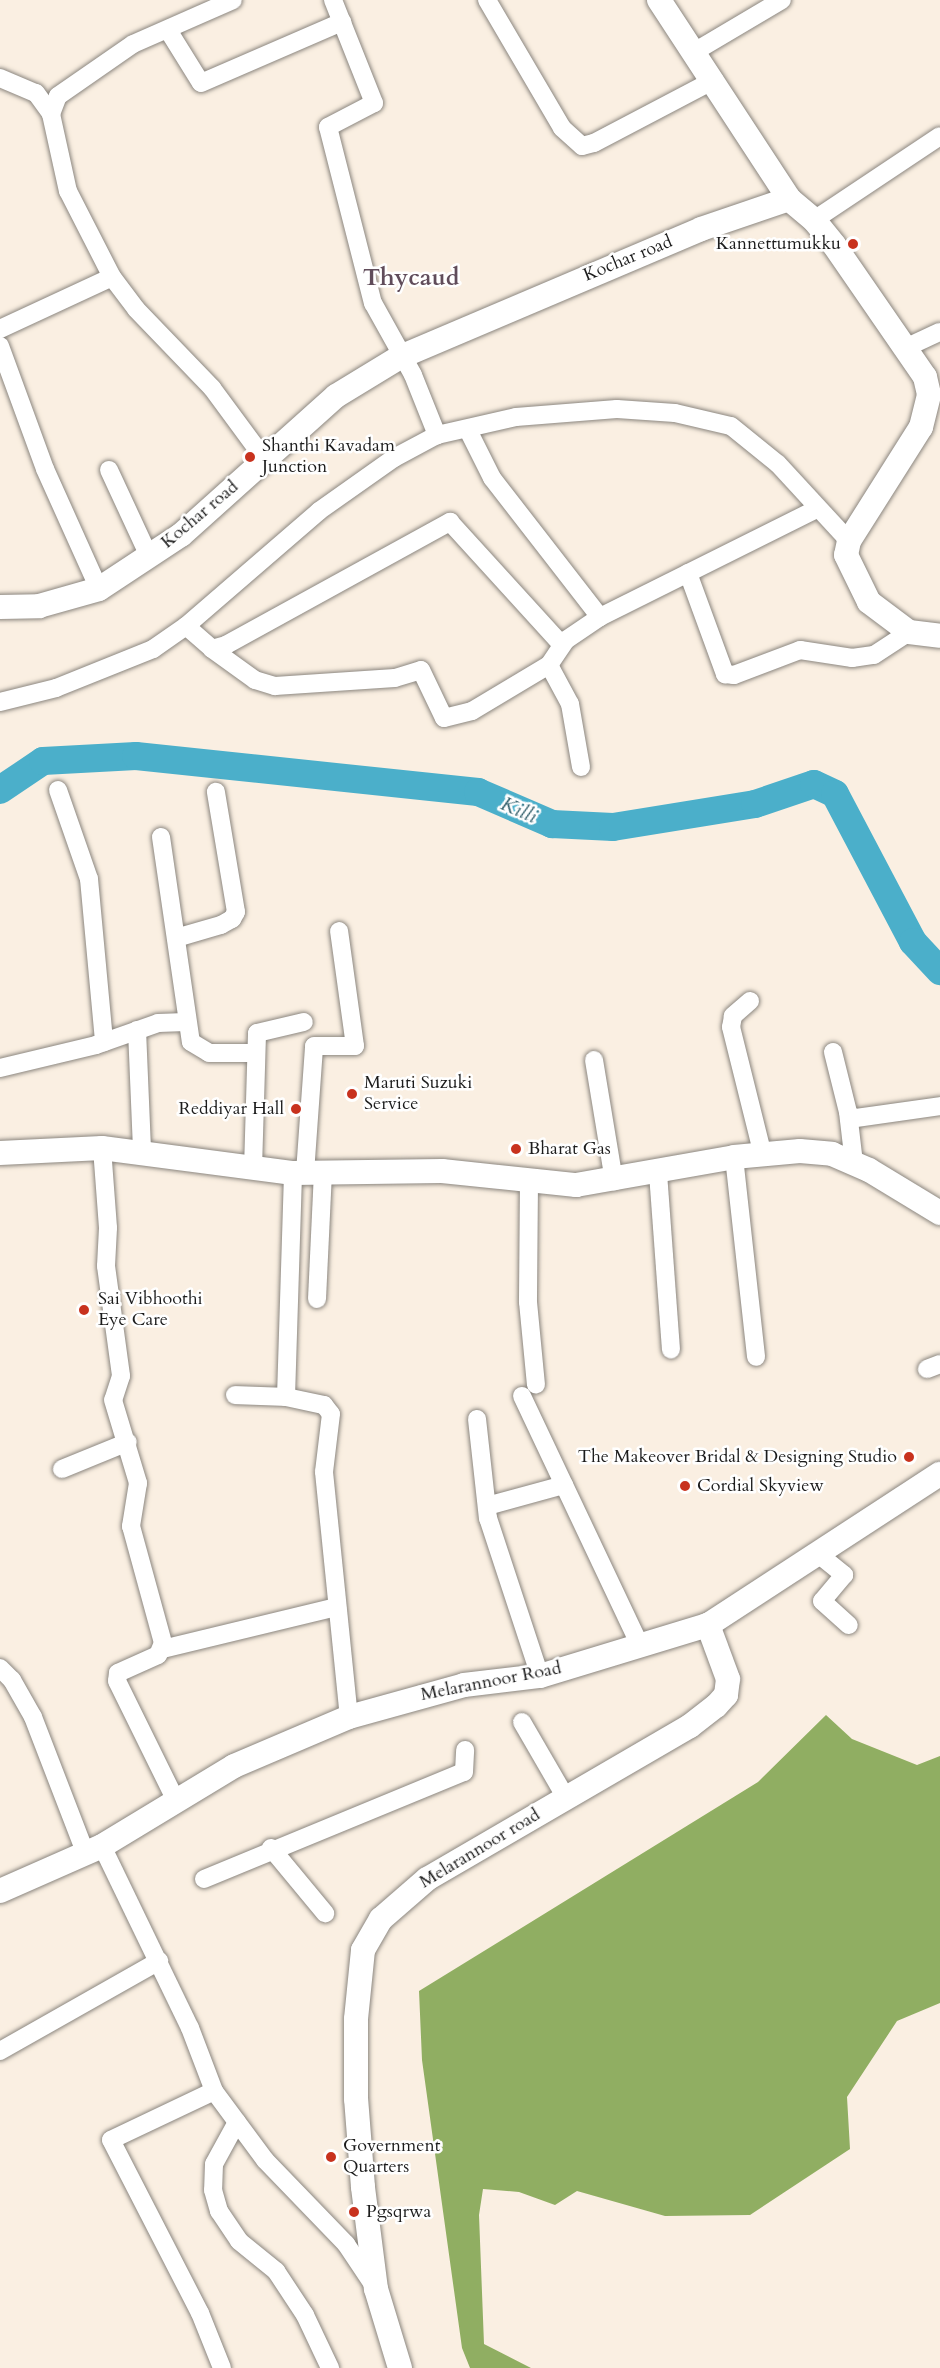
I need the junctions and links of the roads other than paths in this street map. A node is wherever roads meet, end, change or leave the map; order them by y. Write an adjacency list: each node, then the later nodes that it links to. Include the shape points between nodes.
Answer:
1 (233, 0): 7 (street)
2 (333, 0): 6 (street)
3 (487, 0): 10 (street, via 562,128 582,146)
4 (659, 0): 8 (street)
5 (782, 0): 8 (street)
6 (342, 22): 7 (street, via 201,83); 20 (street, via 374,103 328,127 367,284)
7 (168, 30): 11 (street, via 133,44 72,85 58,96)
8 (694, 52): 10 (street)
9 (0, 78): 11 (street, via 36,93)
10 (714, 80): 13 (street)
11 (51, 114): 15 (street, via 68,191)
12 (940, 136): 14 (street)
13 (789, 199): 14 (street); 20 (street, Kochar road, via 690,234)
14 (814, 220): 19 (street)
15 (112, 277): 16 (street); 23 (street, via 136,309 212,388)
16 (0, 329)
17 (940, 332): 19 (street)
18 (0, 346): 29 (street, via 45,469)
19 (905, 348): 26 (street, via 925,377 930,395 928,409 921,427)
20 (400, 357): 22 (street, via 413,375); 23 (street, Kochar road, via 336,396)
21 (468, 429): 22 (street); 25 (street, via 516,417 617,410 687,416 731,426 778,464); 31 (street, via 492,478)
22 (436, 435): 32 (street, via 394,458 319,512)
23 (265, 460): 27 (street, Kochar road, via 181,535)
24 (109, 470): 27 (street)
25 (817, 509): 26 (street); 28 (street)
26 (849, 541): 33 (street, via 846,555 869,602)
27 (149, 556): 29 (street, Kochar road)
28 (688, 573): 31 (street); 33 (street, via 725,674 740,673 800,650 852,658 874,655)
29 (99, 589): 30 (street, Kochar road, via 39,606)
30 (0, 607)
31 (600, 617): 35 (street)
32 (186, 626): 36 (street); 38 (street, via 153,649 56,688)
33 (909, 632): 34 (street)
34 (940, 636)
35 (562, 645): 36 (street, via 450,522 251,632); 37 (street)
36 (212, 649): 37 (street, via 255,680 274,686 395,678 422,670 444,718 472,711)
37 (549, 664): 39 (street, via 570,704)
38 (0, 702)
39 (581, 767)
40 (58, 790): 49 (street, via 89,879)
41 (216, 792): 44 (street, via 236,912 221,925)
42 (161, 837): 44 (street)
43 (339, 931): 63 (street, via 355,1046 314,1046)
44 (176, 938): 46 (street)
45 (750, 1001): 59 (street, via 733,1016 731,1027)
46 (186, 1022): 48 (street, via 158,1023); 51 (street, via 191,1042 208,1053)
47 (304, 1022): 51 (street, via 257,1033)
48 (136, 1030): 49 (street); 57 (street)
49 (104, 1042): 53 (street)
50 (833, 1052): 55 (street)
51 (255, 1053): 62 (street)
52 (594, 1060): 65 (street)
53 (0, 1068)
54 (940, 1106): 55 (street)
55 (849, 1119): 61 (street)
56 (102, 1149): 57 (street); 58 (street); 74 (street, via 108,1228 106,1266 120,1368 113,1400)
57 (142, 1151): 62 (street)
58 (0, 1154)
59 (763, 1155): 60 (street); 61 (street, via 832,1154)
60 (734, 1157): 64 (street); 70 (street)
61 (854, 1163): 67 (street)
62 (254, 1169): 63 (street)
63 (307, 1173): 66 (street, via 442,1171); 68 (street); 72 (street)
64 (658, 1173): 65 (street); 69 (street)
65 (614, 1181): 66 (street, via 576,1185)
66 (529, 1182): 77 (street, via 529,1390)
67 (940, 1214)
68 (317, 1299)
69 (671, 1350)
70 (756, 1357)
71 (235, 1395): 72 (street)
72 (286, 1397): 80 (street, via 324,1405 332,1414 324,1472)
73 (477, 1419): 78 (street)
74 (128, 1442): 75 (street); 84 (street, via 138,1483 131,1526)
75 (62, 1468)
76 (940, 1474): 79 (street, Melarannoor Road)
77 (564, 1485): 78 (street); 83 (street)
78 (487, 1506): 86 (street, via 500,1561)
79 (817, 1553): 81 (street, Melarannoor Road); 82 (street, via 844,1575 822,1600)
80 (338, 1607): 84 (street); 87 (street)
81 (708, 1625): 83 (street, Melarannoor Road, via 676,1637); 90 (street, Melarannoor road, via 729,1679 726,1695 690,1726)
82 (849, 1625)
83 (639, 1644): 86 (street, Melarannoor Road)
84 (163, 1649): 91 (street, via 118,1673 117,1681)
85 (0, 1668): 93 (street, via 12,1680 33,1717)
86 (540, 1676): 87 (street, Melarannoor Road, via 464,1685)
87 (349, 1717): 91 (street, Melarannoor Road, via 234,1766)
88 (522, 1722): 90 (street)
89 (465, 1750): 92 (street, via 464,1772)
90 (566, 1798): 101 (street, Melarannoor road, via 427,1879 381,1919 363,1950 356,2019 356,2099)
91 (177, 1803): 93 (street, Melarannoor Road)
92 (272, 1848): 94 (street); 96 (street)
93 (94, 1850): 95 (street, Melarannoor Road); 97 (street)
94 (204, 1879)
95 (0, 1891)
96 (325, 1913)
97 (159, 1961): 98 (street); 99 (street)
98 (0, 2051)
99 (214, 2091): 100 (street); 102 (street, via 111,2140 200,2313)
100 (237, 2122): 101 (street, via 265,2160 346,2244); 103 (street, via 214,2164 213,2190 219,2211 238,2241 276,2271 305,2315)
101 (376, 2289): 104 (street, Melarannoor road)
102 (222, 2368)
103 (330, 2368)
104 (400, 2368)

